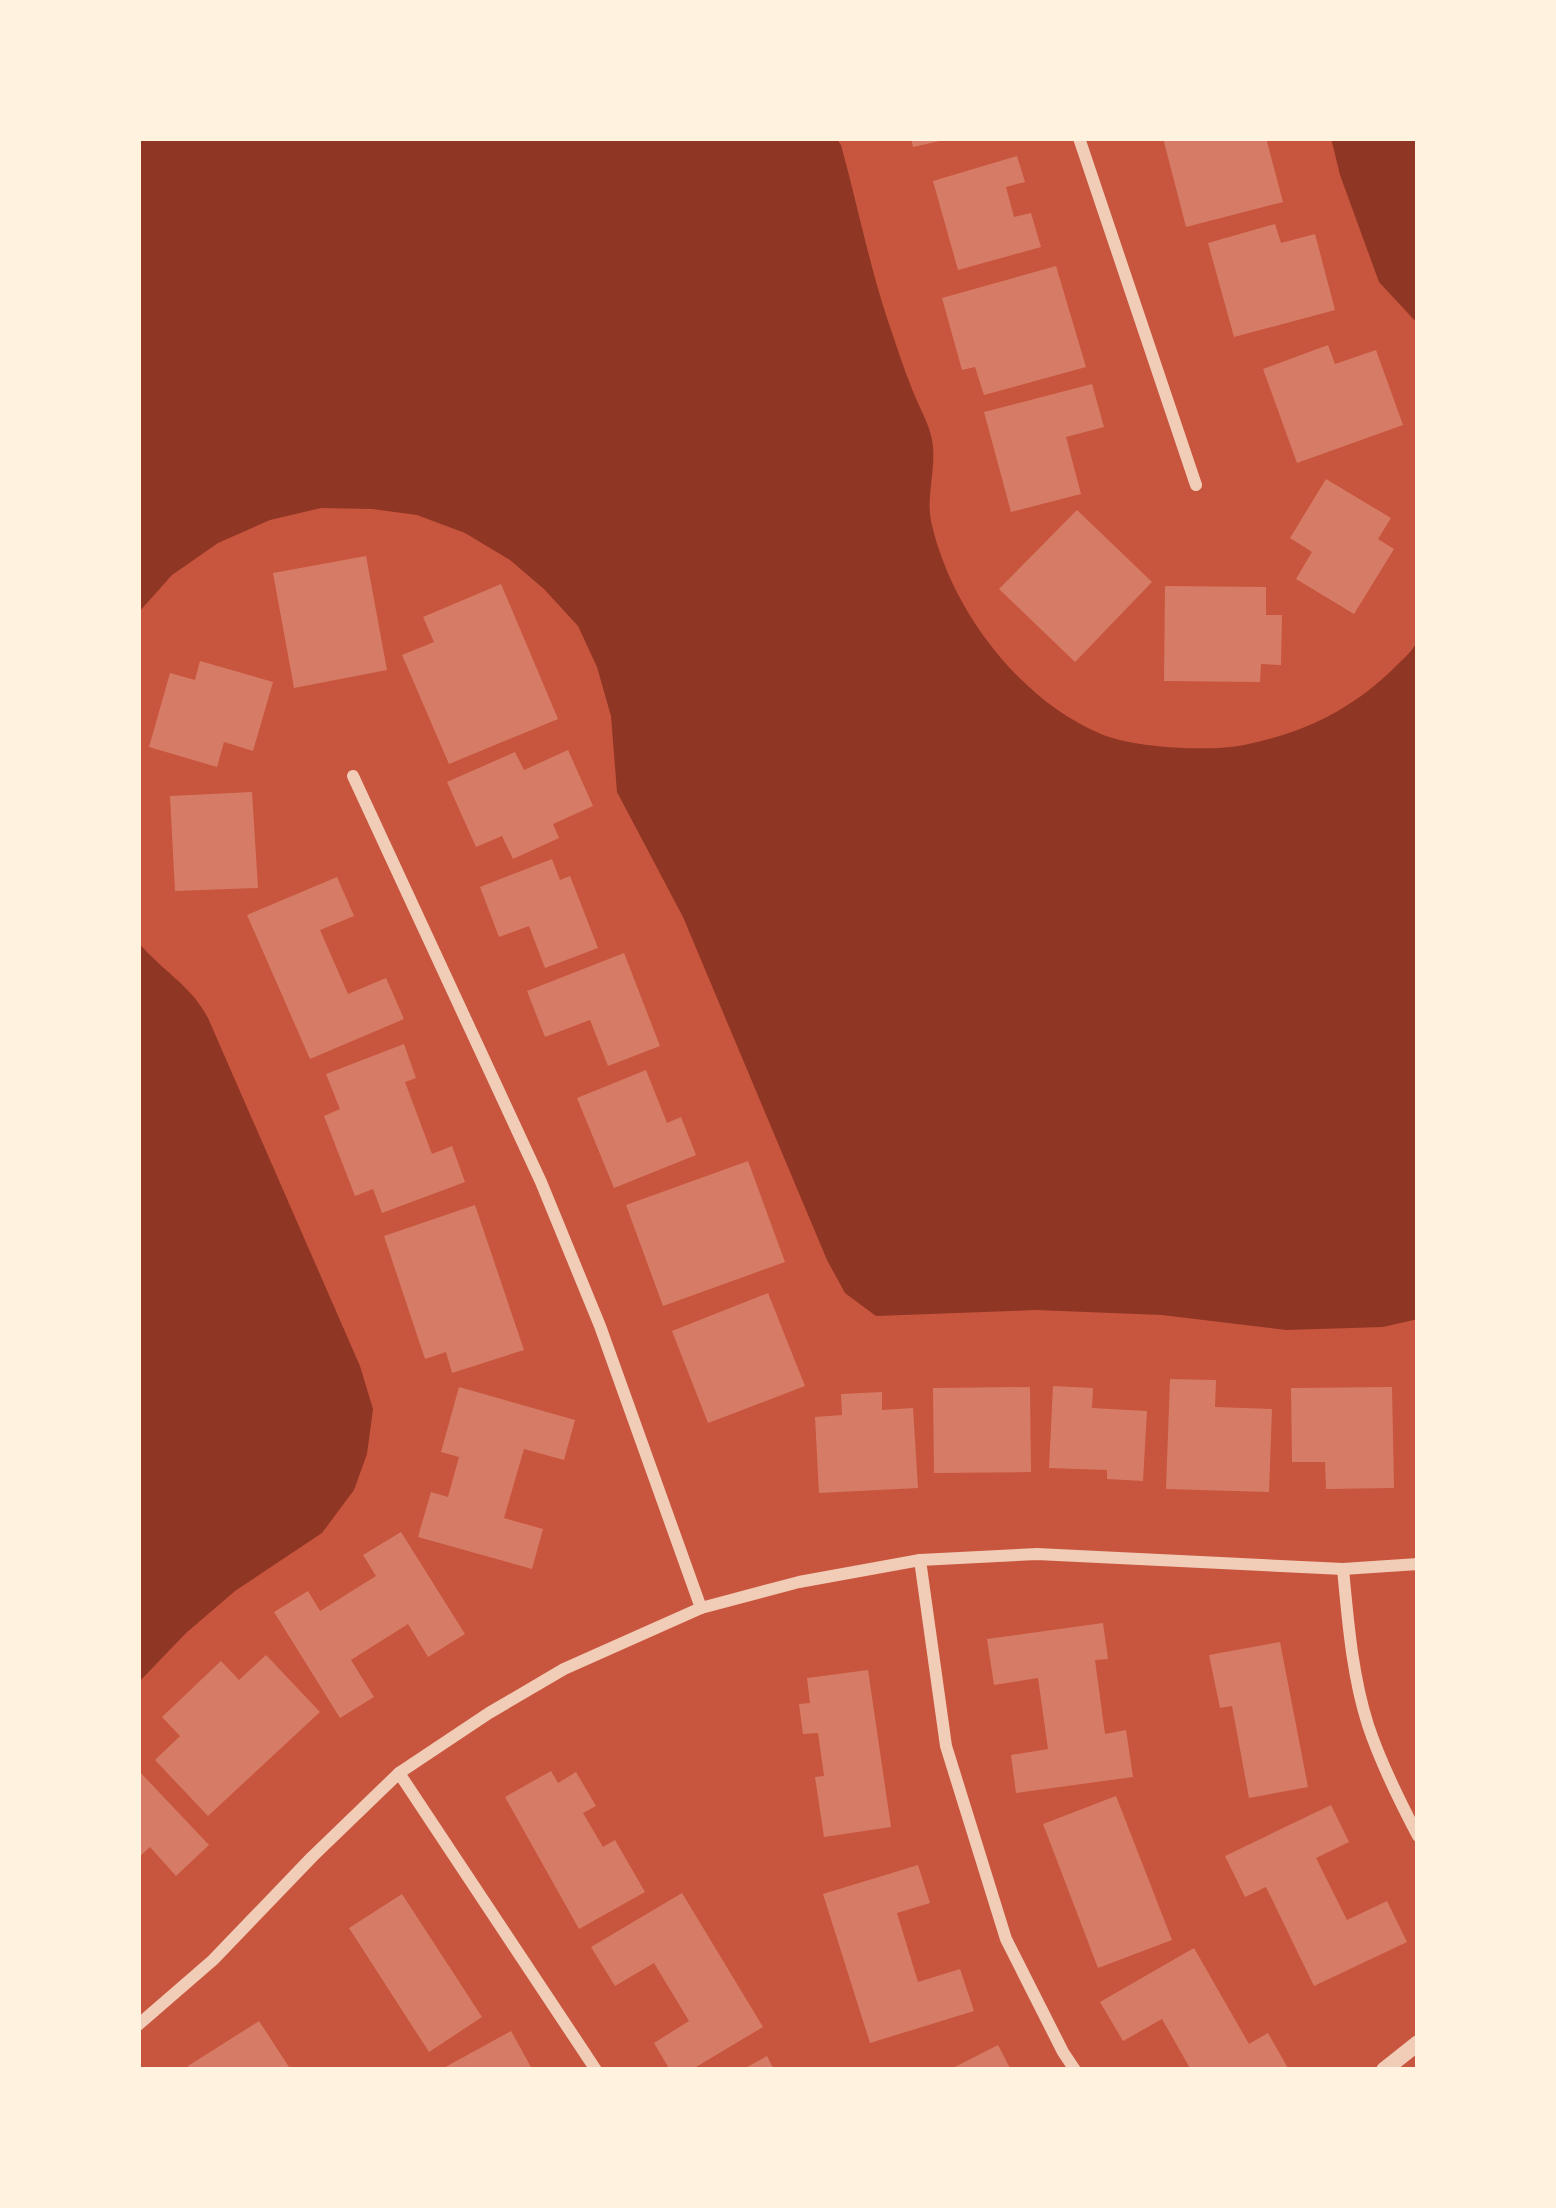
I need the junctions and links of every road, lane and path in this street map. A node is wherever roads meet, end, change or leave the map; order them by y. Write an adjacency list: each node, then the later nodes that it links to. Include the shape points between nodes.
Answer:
1 (1079, 138): 2 (street)
2 (1196, 485)
3 (353, 776): 7 (street, via 549,1202)
4 (920, 1560): 6 (street, via 1037,1554); 7 (street); 13 (street, via 946,1746 1006,1939)
5 (1418, 1564): 6 (street)
6 (1343, 1569): 9 (street, via 1367,1723)
7 (701, 1608): 8 (street, via 564,1669)
8 (399, 1773): 10 (street); 12 (street)
9 (1418, 1836)
10 (138, 2025)
11 (1418, 2043): 14 (street)
12 (596, 2070)
13 (1075, 2070)
14 (1384, 2070)

